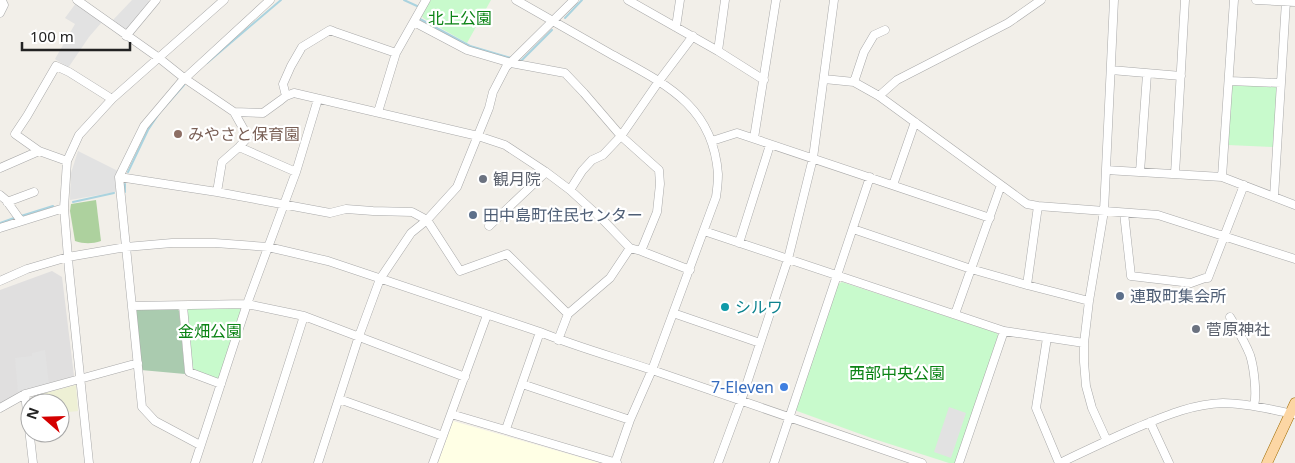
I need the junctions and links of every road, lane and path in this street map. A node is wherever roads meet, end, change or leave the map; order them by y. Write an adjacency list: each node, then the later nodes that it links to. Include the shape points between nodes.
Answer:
1 (77, 0): 27 (street)
2 (156, 0): 27 (street)
3 (224, 0): 31 (street)
4 (270, 0): 36 (street)
5 (414, 0): 20 (street)
6 (516, 0): 23 (street)
7 (574, 0): 23 (street)
8 (628, 0): 25 (street)
9 (680, 0): 25 (street)
10 (725, 0): 29 (street)
11 (776, 0): 38 (street)
12 (834, 0): 37 (street)
13 (1041, 0): 44 (street, via 1008,23 897,80)
14 (1114, 0): 33 (street)
15 (1184, 0): 35 (street)
16 (1234, 0): 40 (street)
17 (1258, 0): 19 (street)
18 (2, 1): 22 (street, via 4,5)
19 (1286, 1): 21 (street); 42 (street)
20 (425, 2): 24 (street)
21 (1295, 2)
22 (0, 13)
23 (552, 21): 32 (street); 39 (street)
24 (414, 22): 30 (street); 32 (street, via 467,50)
25 (676, 27): 28 (street)
26 (885, 30): 41 (street, via 874,35 864,52)
27 (126, 36): 31 (street)
28 (693, 36): 29 (street); 39 (street)
29 (718, 51): 38 (street)
30 (396, 53): 43 (street, via 330,30 302,47 283,84); 48 (street)
31 (159, 58): 36 (street); 46 (street)
32 (511, 63): 50 (street, via 506,66 493,92); 51 (street, via 565,73)
33 (1111, 70): 34 (street); 60 (street)
34 (1147, 74): 35 (street); 63 (street)
35 (1181, 76): 64 (street)
36 (184, 78): 47 (street); 65 (street, via 144,126)
37 (824, 79): 41 (street); 57 (street)
38 (764, 80): 52 (street)
39 (659, 81): 51 (street); 53 (street, via 686,101)
40 (1229, 81): 42 (street); 67 (street)
41 (854, 82): 44 (street)
42 (1282, 83): 75 (street)
43 (286, 96): 45 (street, via 294,93); 47 (street, via 263,113)
44 (879, 96): 49 (street)
45 (318, 99): 48 (street); 61 (street)
46 (112, 100): 56 (street, via 56,66 15,134); 58 (street, via 79,135)
47 (234, 112): 55 (street, via 248,137)
48 (378, 112): 50 (street)
49 (915, 122): 68 (street); 69 (street)
50 (478, 136): 62 (street, via 505,146); 84 (street, via 457,187)
51 (621, 136): 71 (street, via 592,160); 95 (street, via 659,170 657,212)
52 (754, 138): 53 (street, via 737,133); 54 (street)
53 (712, 142): 89 (street, via 718,176 716,197)
54 (770, 145): 57 (street); 91 (street)
55 (240, 147): 61 (street); 73 (street, via 222,162)
56 (39, 151): 58 (street); 59 (street)
57 (813, 158): 66 (street); 97 (street)
58 (67, 161): 80 (street)
59 (0, 168)
60 (1106, 170): 63 (street); 81 (street)
61 (296, 172): 77 (street)
62 (546, 172): 71 (street); 86 (street)
63 (1140, 172): 64 (street)
64 (1174, 174): 67 (street)
65 (119, 177): 73 (street); 92 (street)
66 (870, 177): 68 (street); 88 (street)
67 (1222, 177): 70 (street)
68 (893, 185): 83 (street)
69 (1001, 185): 79 (street, via 1027,204); 83 (street)
70 (1244, 185): 75 (street); 90 (street)
71 (570, 190): 94 (street)
72 (34, 192): 76 (street)
73 (217, 192): 77 (street)
74 (0, 195): 76 (street)
75 (1274, 196): 78 (street)
76 (7, 202): 85 (street)
77 (284, 204): 84 (street, via 330,213 346,209 412,212); 93 (street)
78 (1295, 205)
79 (1038, 206): 81 (street); 104 (street)
80 (64, 208): 85 (street); 96 (street)
81 (1104, 211): 82 (street); 105 (street)
82 (1124, 213): 90 (street, via 1158,215); 90 (street, via 1131,276 1191,283 1208,278)
83 (990, 218): 100 (street)
84 (427, 220): 102 (street, via 411,233); 110 (street, via 460,271 508,254)
85 (21, 221): 87 (street)
86 (489, 226)
87 (0, 228)
88 (853, 229): 100 (street); 101 (street)
89 (704, 231): 91 (street); 99 (street)
90 (1224, 237): 98 (street)
91 (739, 243): 97 (street)
92 (126, 247): 93 (street, via 214,243); 96 (street); 107 (street)
93 (268, 247): 102 (street); 106 (street)
94 (630, 248): 95 (street); 110 (street, via 610,278)
95 (641, 251): 99 (street)
96 (68, 257): 103 (street); 125 (street)
97 (788, 259): 101 (street); 120 (street)
98 (1295, 259)
99 (690, 270): 109 (street)
100 (971, 270): 104 (street); 111 (street)
101 (837, 276): 111 (street); 137 (street)
102 (380, 279): 112 (street); 117 (street)
103 (0, 281)
104 (1027, 285): 105 (street)
105 (1089, 301): 121 (street)
106 (247, 304): 108 (street); 113 (street); 126 (street)
107 (132, 306): 108 (street); 122 (street)
108 (183, 306): 126 (street, via 189,372)
109 (673, 313): 120 (street); 123 (street)
110 (568, 314): 119 (street)
111 (955, 314): 115 (street)
112 (487, 315): 116 (street); 124 (street)
113 (304, 316): 117 (street); 148 (street)
114 (1230, 317): 133 (street, via 1250,354 1256,398)
115 (1004, 331): 118 (street); 155 (street)
116 (540, 332): 119 (street); 127 (street)
117 (359, 336): 124 (street); 130 (street)
118 (1047, 338): 121 (street); 156 (street, via 1036,408)
119 (558, 340): 123 (street)
120 (760, 343): 131 (street)
121 (1084, 343): 142 (street, via 1086,386)
122 (138, 363): 125 (street); 144 (street, via 142,407 155,421)
123 (652, 370): 131 (street); 138 (street)
124 (464, 377): 135 (street)
125 (80, 379): 128 (street); 146 (street)
126 (221, 384): 144 (street)
127 (522, 384): 138 (street); 140 (street)
128 (29, 393)
129 (20, 397): 134 (street)
130 (339, 399): 141 (street); 149 (street)
131 (741, 401): 137 (street); 152 (street)
132 (1295, 403): 136 (main road)
133 (1254, 406): 136 (street); 139 (street, via 1198,405)
134 (0, 408)
135 (451, 414): 140 (street); 141 (street)
136 (1293, 414): 158 (main road)
137 (789, 418): 153 (street); 154 (street)
138 (630, 420): 151 (street)
139 (1150, 422): 142 (street); 157 (street)
140 (506, 429): 151 (street)
141 (443, 436): 150 (street)
142 (1107, 441): 156 (street)
143 (31, 443): 145 (street)
144 (200, 445): 147 (street)
145 (33, 463)
146 (89, 463)
147 (194, 463)
148 (257, 463)
149 (318, 463)
150 (433, 463)
151 (615, 463)
152 (718, 463)
153 (774, 463)
154 (922, 463)
155 (959, 463)
156 (1060, 463)
157 (1169, 463)
158 (1267, 463)

